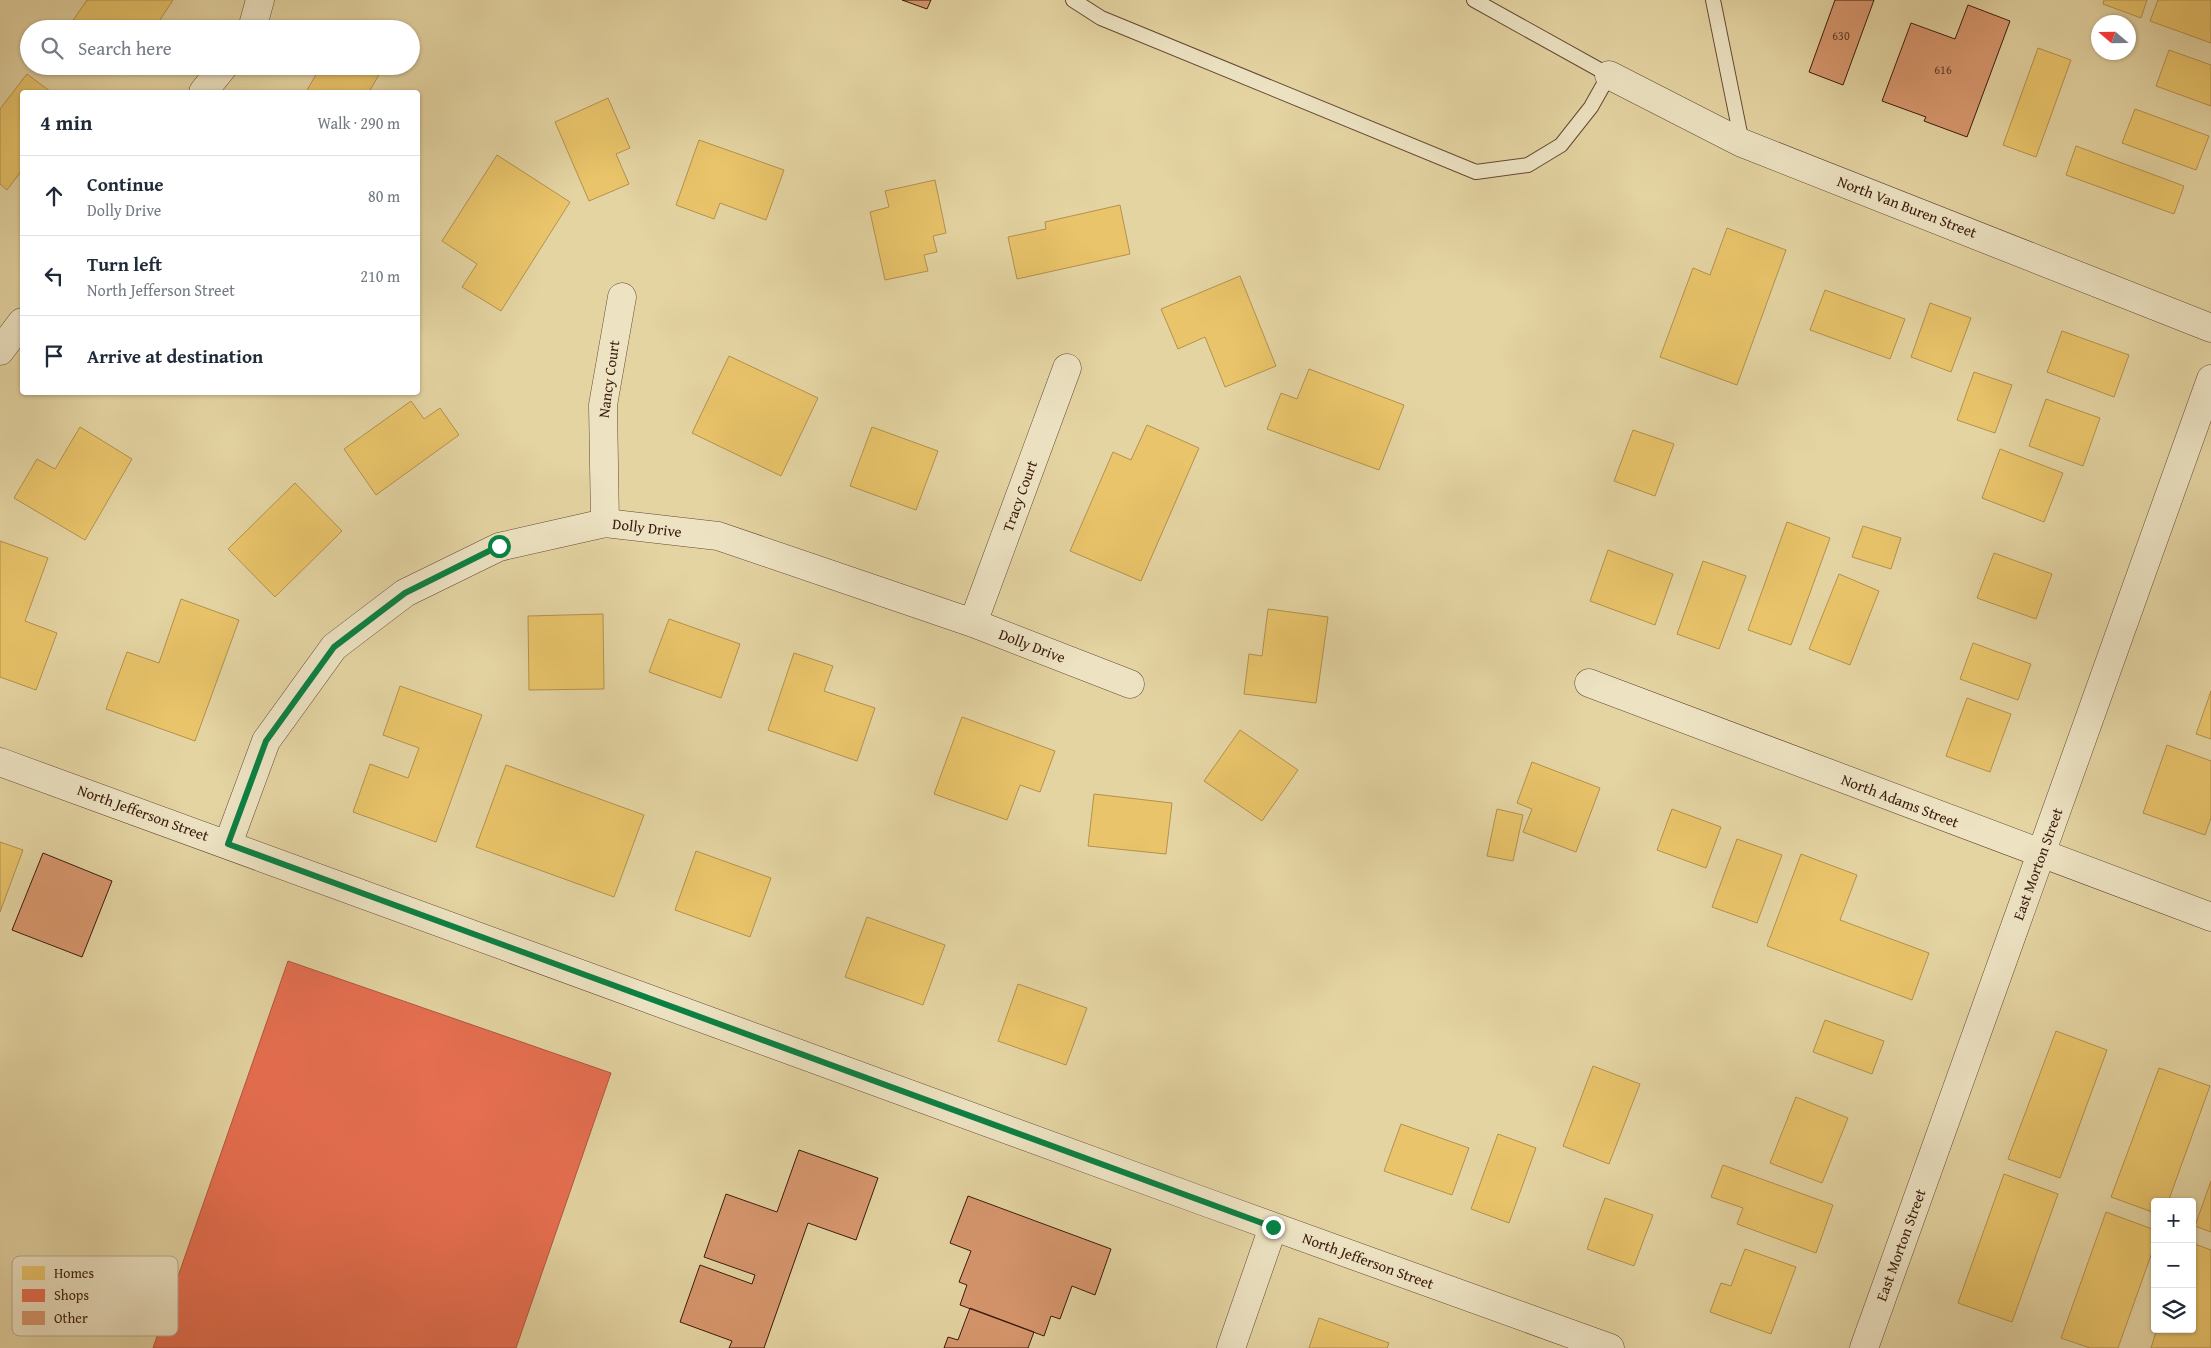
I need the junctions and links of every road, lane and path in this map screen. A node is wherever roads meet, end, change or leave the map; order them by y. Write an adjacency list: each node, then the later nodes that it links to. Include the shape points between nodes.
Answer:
1 (260, 0): 5 (street)
2 (1073, 0): 7 (lane, via 1101,18 1476,172 1528,165 1561,145 1591,107)
3 (1474, 0): 7 (lane)
4 (1713, 0): 9 (lane)
5 (254, 20)
6 (217, 75): 8 (street)
7 (1609, 75): 9 (street, North Van Buren Street)
8 (206, 90)
9 (1742, 142): 12 (street, North Van Buren Street)
10 (622, 297): 16 (street, Nancy Court, via 603,405)
11 (20, 325): 13 (street)
12 (2211, 328)
13 (0, 351)
14 (1067, 368): 17 (street, Tracy Court)
15 (2211, 379): 22 (street, East Morton Street)
16 (605, 523): 17 (street, Dolly Drive, via 718,536); 21 (street, Dolly Drive, via 499,546 405,593 334,647 266,741)
17 (973, 623): 19 (street, Dolly Drive)
18 (1589, 683): 22 (street, North Adams Street)
19 (1130, 684)
20 (0, 762): 21 (street, North Jefferson Street)
21 (228, 844): 24 (street, North Jefferson Street)
22 (2041, 854): 23 (street, North Adams Street); 27 (street, East Morton Street)
23 (2211, 917)
24 (1273, 1227): 25 (street); 26 (street, North Jefferson Street)
25 (1231, 1348)
26 (1610, 1348)
27 (1864, 1348)

